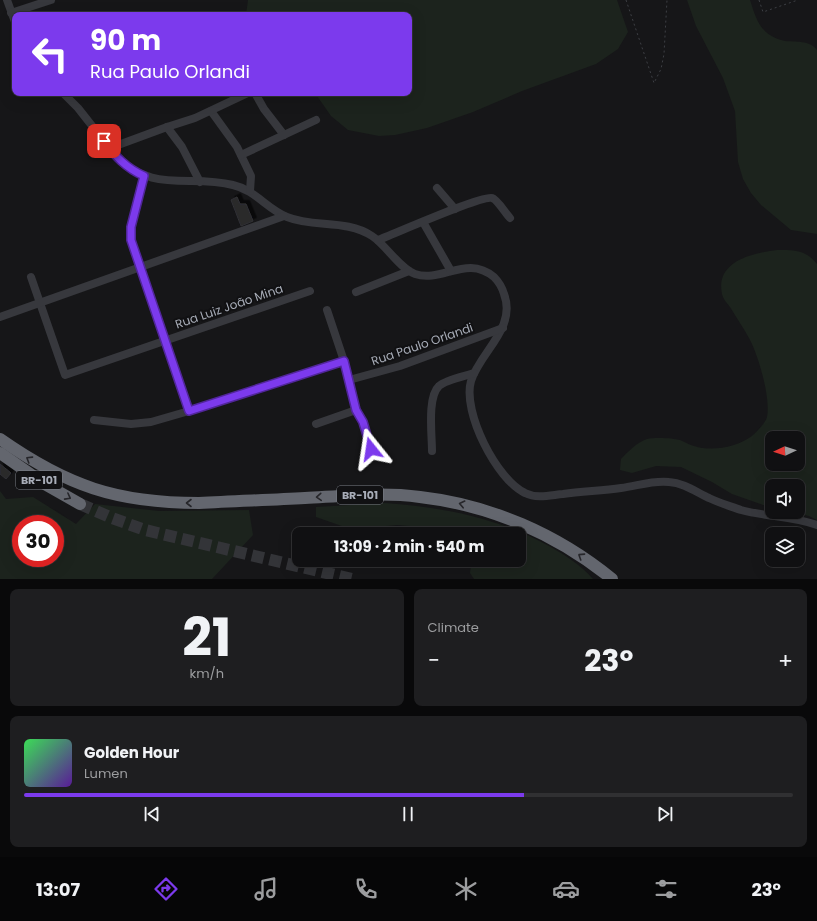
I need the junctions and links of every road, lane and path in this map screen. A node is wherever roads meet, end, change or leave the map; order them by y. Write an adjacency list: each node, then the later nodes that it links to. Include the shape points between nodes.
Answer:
1 (7, 0): 7 (street)
2 (51, 0): 7 (street)
3 (626, 0): 4 (path, via 654,83 661,69 664,54)
4 (667, 0)
5 (759, 0): 6 (path, via 764,12)
6 (798, 0)
7 (11, 12)
8 (66, 96): 15 (street)
9 (242, 96): 11 (street)
10 (257, 96): 14 (street)
11 (212, 111): 13 (street); 16 (street)
12 (316, 120): 14 (street)
13 (167, 127): 15 (street); 18 (street, via 182,147)
14 (284, 135): 16 (street)
15 (110, 148): 17 (street, via 125,165)
16 (241, 155): 20 (street, via 251,176)
17 (144, 176): 18 (street, via 169,181); 26 (street, via 130,234)
18 (200, 182): 20 (street, via 232,184)
19 (437, 188): 21 (street)
20 (250, 191): 22 (street)
21 (455, 209): 23 (street, via 492,198); 24 (street)
22 (284, 216): 25 (street, via 347,226); 26 (street)
23 (510, 218)
24 (423, 222): 25 (street); 28 (street)
25 (378, 240): 27 (street)
26 (140, 267): 32 (street); 36 (street)
27 (409, 271): 28 (street, via 427,276); 31 (street)
28 (451, 271): 35 (street, via 469,268 495,278 501,285 506,300)
29 (31, 277): 32 (street)
30 (310, 291): 36 (street, Rua Luiz João Mina)
31 (356, 292)
32 (40, 303): 34 (street); 36 (street, Rua Luiz João Mina, via 65,375)
33 (327, 310): 37 (street)
34 (0, 317)
35 (503, 328): 38 (street); 39 (street, Rua Paulo Orlandi, via 400,366)
36 (165, 341): 41 (street)
37 (344, 361): 39 (street); 41 (street)
38 (474, 373): 46 (street, via 439,385 436,390 432,405); 49 (street, via 469,393 470,404 485,447 505,476 525,494 549,496 671,482 745,511 789,517)
39 (349, 380): 40 (street)
40 (356, 410): 43 (street); 45 (street, via 363,422)
41 (189, 411): 42 (street, via 140,424)
42 (94, 420)
43 (316, 424)
44 (0, 439): 50 (highway, BR-101, one-way to 44, via 546,535 508,518 467,505 396,495 199,503 138,500 74,482 45,468)
45 (371, 449)
46 (432, 451)
47 (0, 453): 48 (highway, BR-101, one-way to 48, via 43,483)
48 (80, 504)
49 (817, 525)
50 (612, 579)

